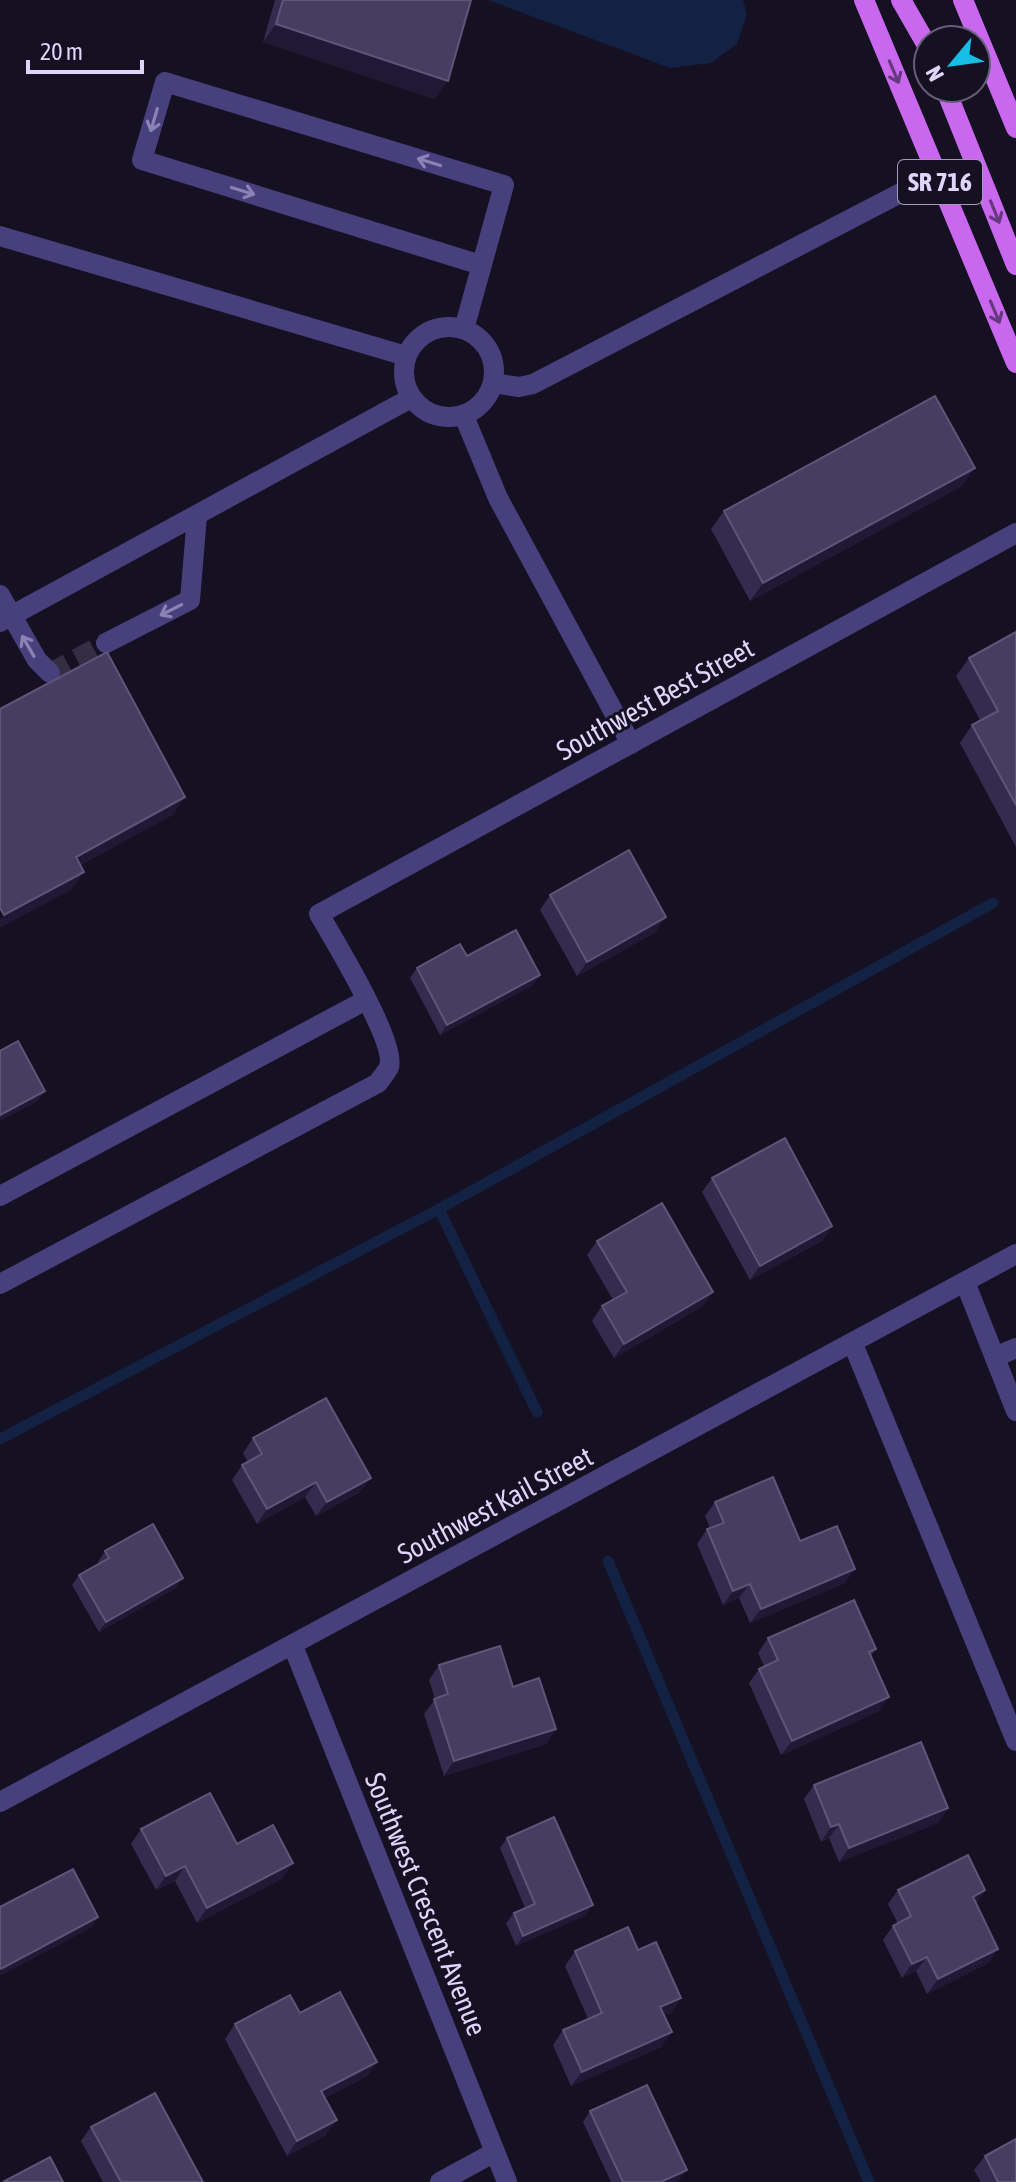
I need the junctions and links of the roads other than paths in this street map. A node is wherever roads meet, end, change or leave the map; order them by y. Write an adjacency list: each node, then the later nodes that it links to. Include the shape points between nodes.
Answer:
1 (864, 0): 7 (main road, SR 716, one-way to 7)
2 (901, 0): 4 (main road)
3 (963, 0): 6 (main road)
4 (915, 24)
5 (951, 104): 10 (main road, one-way to 10)
6 (1016, 128)
7 (937, 174): 13 (main road, SR 716, one-way to 13); 14 (street, via 533,384)
8 (0, 236): 12 (street)
9 (481, 265): 9 (street, one-way to 9, via 504,185 165,82 142,160); 11 (street)
10 (1016, 265)
11 (464, 329): 12 (street, via 450,326 423,334); 14 (street, via 486,345 495,370)
12 (406, 356): 15 (street, via 403,370)
13 (1016, 363)
14 (493, 383): 16 (street, via 488,397)
15 (411, 398): 16 (street, via 435,416); 17 (street)
16 (464, 416): 23 (street, via 498,498)
17 (197, 516): 20 (street); 21 (street, one-way to 21, via 190,600)
18 (1016, 533): 23 (street, Southwest Best Street)
19 (0, 595): 20 (street)
20 (6, 619): 22 (street, one-way to 20)
21 (106, 643)
22 (50, 673)
23 (631, 744): 24 (street, Southwest Best Street, via 319,914)
24 (366, 1000): 25 (street); 28 (street, via 388,1047 389,1066 378,1083)
25 (0, 1196)
26 (1016, 1254): 27 (street, Southwest Kail Street)
27 (965, 1282): 29 (street, Southwest Kail Street); 31 (street)
28 (0, 1284)
29 (853, 1344): 33 (street, Southwest Kail Street); 34 (street)
30 (1016, 1348): 31 (street)
31 (995, 1357): 32 (street)
32 (1016, 1411)
33 (293, 1646): 35 (street, Southwest Kail Street); 36 (street, Southwest Crescent Avenue)
34 (1016, 1741)
35 (0, 1802)
36 (495, 2152): 37 (street); 38 (street, Southwest Crescent Avenue)
37 (440, 2182)
38 (507, 2182)

